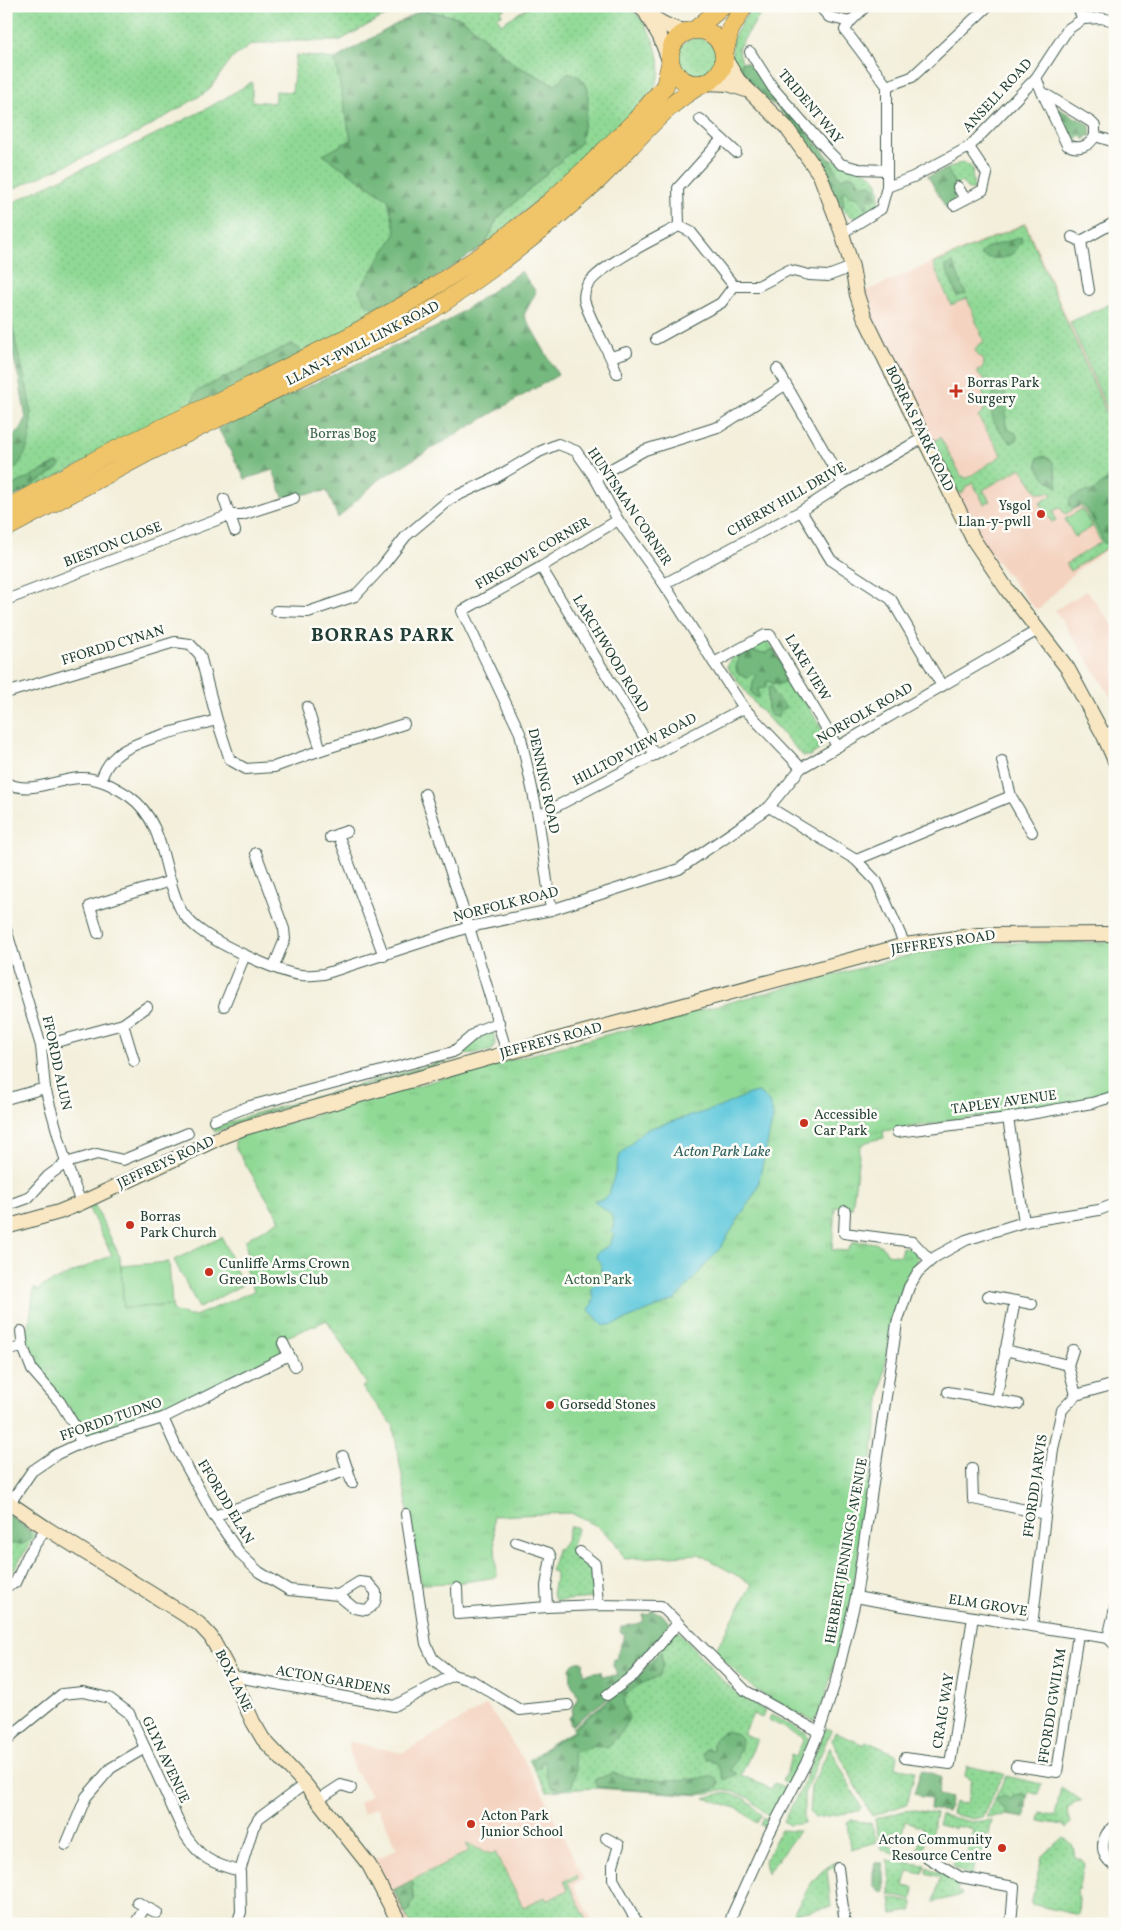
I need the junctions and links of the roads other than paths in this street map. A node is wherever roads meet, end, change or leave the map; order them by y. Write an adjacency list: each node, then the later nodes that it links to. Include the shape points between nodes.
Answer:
1 (723, 6): 11 (highway)
2 (744, 6): 13 (highway, via 730,30)
3 (819, 6): 10 (street, via 829,17)
4 (866, 6): 10 (street)
5 (988, 6): 17 (street, via 912,77)
6 (1077, 6): 8 (street)
7 (642, 9): 11 (street, via 671,28); 14 (street, via 660,37)
8 (1083, 19): 9 (street); 15 (street, ANSELL ROAD, via 1068,29)
9 (1115, 21)
10 (850, 22): 17 (street, via 845,30)
11 (691, 30): 13 (highway, via 712,34 722,46); 14 (highway, via 673,43)
12 (750, 52): 26 (street, TRIDENT WAY, via 773,88 841,164 859,169)
13 (724, 55): 16 (highway, via 719,73); 18 (street, BORRAS PARK ROAD)
14 (670, 62): 16 (highway, via 674,72 686,82); 48 (highway, LLAN-Y-PWLL LINK ROAD, via 665,86 586,169 551,201 480,256 418,298 346,338 104,456)
15 (1036, 78): 19 (street); 24 (street, ANSELL ROAD)
16 (704, 83): 18 (street, BORRAS PARK ROAD, via 728,84); 52 (highway, LLAN-Y-PWLL LINK ROAD, via 674,103 557,217 443,303 416,320 145,454)
17 (888, 86): 26 (street)
18 (747, 90): 33 (street, BORRAS PARK ROAD, via 786,127 811,160)
19 (1042, 92): 21 (street, via 1091,122 1095,126); 21 (street, via 1067,145 1076,148 1088,145)
20 (700, 119): 22 (street)
21 (1095, 136): 23 (street)
22 (722, 139): 25 (street); 32 (street, via 678,188)
23 (1115, 142)
24 (969, 147): 27 (street, ANSELL ROAD); 29 (street, via 987,174 983,190)
25 (736, 152)
26 (887, 170): 27 (street)
27 (887, 187): 33 (street, via 881,209)
28 (958, 187): 29 (street)
29 (964, 199): 30 (street)
30 (954, 205)
31 (1115, 222): 36 (street, via 1077,239)
32 (679, 226): 35 (street, via 690,232); 39 (street, via 627,255 586,286 584,301)
33 (842, 233): 34 (street, BORRAS PARK ROAD)
34 (852, 267): 35 (street, via 828,276 789,270 758,286); 43 (street, BORRAS PARK ROAD, via 864,316)
35 (734, 286): 37 (street, via 721,302)
36 (1089, 290)
37 (656, 338)
38 (627, 352): 39 (street)
39 (611, 357): 41 (street)
40 (777, 369): 42 (street)
41 (617, 373)
42 (785, 385): 44 (street, via 721,426 645,450); 45 (street)
43 (923, 438): 45 (street, CHERRY HILL DRIVE); 59 (street, BORRAS PARK ROAD, via 973,539)
44 (596, 478): 51 (street, HUNTSMAN CORNER); 57 (street, HUNTSMAN CORNER, via 576,451 558,444 496,478 450,498 406,536 355,596 308,612)
45 (843, 484): 49 (street, CHERRY HILL DRIVE)
46 (294, 498): 50 (street, BIESTON CLOSE, via 242,515)
47 (224, 499): 50 (street)
48 (6, 509)
49 (801, 512): 55 (street, CHERRY HILL DRIVE); 61 (street, via 831,560 891,599)
50 (230, 515): 53 (street); 56 (street, BIESTON CLOSE)
51 (618, 520): 54 (street, FIRGROVE CORNER); 55 (street, HUNTSMAN CORNER)
52 (6, 528)
53 (235, 531)
54 (541, 567): 58 (street, FIRGROVE CORNER); 70 (street, LARCHWOOD ROAD)
55 (664, 584): 60 (street, HUNTSMAN CORNER)
56 (6, 600)
57 (276, 611)
58 (462, 611): 79 (street, DENNING ROAD, via 520,732)
59 (1038, 630): 61 (street, NORFOLK ROAD); 67 (street, BORRAS PARK ROAD, via 1068,669)
60 (714, 663): 64 (street, HUNTSMAN CORNER); 68 (street, LAKE VIEW, via 770,634)
61 (942, 686): 68 (street, NORFOLK ROAD)
62 (6, 693): 65 (street, FFORDD CYNAN, via 175,642 190,644 200,655)
63 (307, 707): 69 (street)
64 (744, 708): 70 (street, HILLTOP VIEW ROAD); 73 (street, HUNTSMAN CORNER)
65 (217, 720): 69 (street, FFORDD CYNAN, via 230,760 246,769 274,767); 74 (street, via 147,740 116,755)
66 (404, 724): 69 (street, FFORDD CYNAN)
67 (1109, 733): 72 (street, BORRAS PARK ROAD)
68 (836, 746): 73 (street, NORFOLK ROAD)
69 (321, 750)
70 (655, 755): 79 (street, HILLTOP VIEW ROAD)
71 (1002, 760): 77 (street)
72 (1115, 761)
73 (801, 768): 78 (street, NORFOLK ROAD)
74 (100, 780): 75 (street, NORFOLK ROAD, via 80,778 35,788); 84 (street, NORFOLK ROAD, via 135,801 149,817)
75 (6, 783)
76 (425, 794): 86 (street)
77 (1011, 796): 80 (street); 83 (street)
78 (769, 807): 83 (street); 85 (street, NORFOLK ROAD, via 679,869)
79 (538, 816): 85 (street, DENNING ROAD)
80 (1033, 833)
81 (338, 834): 92 (street)
82 (256, 853): 93 (street, via 255,865 284,929 285,939)
83 (856, 860): 90 (street, via 877,882)
84 (171, 881): 88 (street, via 89,902); 91 (street, NORFOLK ROAD, via 180,909 200,930)
85 (551, 910): 86 (street, NORFOLK ROAD)
86 (469, 927): 92 (street, NORFOLK ROAD); 96 (street)
87 (6, 929): 98 (street, FFORDD ALUN)
88 (98, 933)
89 (1115, 934): 90 (street, JEFFREYS ROAD, via 978,935)
90 (905, 945): 99 (street, JEFFREYS ROAD)
91 (245, 955): 93 (street, NORFOLK ROAD); 94 (street)
92 (384, 956): 93 (street, NORFOLK ROAD, via 324,974 300,975)
93 (274, 966)
94 (224, 1006)
95 (146, 1007): 97 (street)
96 (499, 1022): 99 (street); 105 (street, JEFFREYS ROAD, via 480,1030 453,1052 250,1106)
97 (124, 1024): 98 (street); 100 (street)
98 (42, 1046): 101 (street, FFORDD ALUN)
99 (507, 1053): 109 (street, JEFFREYS ROAD, via 244,1128)
100 (134, 1061)
101 (45, 1088): 103 (street); 108 (street, FFORDD ALUN)
102 (1115, 1096): 104 (street, TAPLEY AVENUE)
103 (6, 1099)
104 (1008, 1118): 106 (street, TAPLEY AVENUE); 113 (street)
105 (214, 1120)
106 (897, 1132)
107 (188, 1133): 108 (street, JEFFREYS ROAD, via 123,1160 97,1154)
108 (66, 1163): 109 (street, FFORDD ALUN); 111 (street, JEFFREYS ROAD, via 48,1176 28,1198)
109 (81, 1204): 114 (street, JEFFREYS ROAD)
110 (1115, 1204): 113 (street, HERBERT JENNINGS AVENUE, via 1099,1210)
111 (6, 1206)
112 (845, 1211): 115 (street, via 844,1233 912,1242)
113 (1024, 1222): 115 (street, HERBERT JENNINGS AVENUE, via 966,1240)
114 (6, 1227)
115 (930, 1260): 150 (street, HERBERT JENNINGS AVENUE, via 909,1287 897,1323)
116 (988, 1296): 117 (street)
117 (1015, 1301): 118 (street); 123 (street)
118 (1032, 1304)
119 (22, 1331): 121 (street)
120 (283, 1343): 125 (street)
121 (23, 1346): 122 (street); 134 (street, via 32,1370 60,1402)
122 (8, 1350)
123 (1006, 1350): 126 (street); 131 (street)
124 (1073, 1350): 126 (street)
125 (289, 1355): 127 (street); 133 (street, FFORDD TUDNO)
126 (1068, 1364): 130 (street)
127 (295, 1366)
128 (1115, 1384): 130 (street)
129 (948, 1392): 131 (street)
130 (1076, 1396): 141 (street, FFORDD JARVIS, via 1062,1410 1053,1449)
131 (996, 1400): 132 (street)
132 (1018, 1404)
133 (163, 1418): 134 (street, FFORDD TUDNO); 142 (street, FFORDD ELAN)
134 (81, 1444): 139 (street, FFORDD TUDNO, via 56,1454 32,1471)
135 (343, 1456): 137 (street)
136 (972, 1469): 141 (street, via 973,1499)
137 (348, 1470): 138 (street); 142 (street)
138 (352, 1482)
139 (8, 1502): 143 (street, BOX LANE)
140 (406, 1514): 160 (street, via 426,1644 433,1659)
141 (1045, 1514): 157 (street, FFORDD JARVIS)
142 (214, 1516): 149 (street, FFORDD ELAN, via 241,1555 259,1572 289,1590)
143 (46, 1528): 146 (street, via 14,1583); 161 (street, BOX LANE, via 199,1624 211,1637)
144 (516, 1542): 153 (street, via 549,1553 551,1557 546,1586)
145 (580, 1552): 152 (street, via 595,1564)
146 (6, 1586)
147 (351, 1587): 149 (street); 151 (street, via 348,1596); 151 (street, via 359,1582 368,1583 376,1596 373,1605 366,1610 358,1610)
148 (458, 1588): 153 (street, via 458,1614)
149 (338, 1595): 151 (street)
150 (856, 1597): 155 (street, ELM GROVE); 164 (street, HERBERT JENNINGS AVENUE)
151 (351, 1605)
152 (598, 1605): 153 (street); 156 (street, via 658,1606 669,1612)
153 (547, 1607)
154 (1115, 1608): 159 (street)
155 (973, 1617): 157 (street, ELM GROVE); 167 (street, CRAIG WAY, via 950,1764)
156 (678, 1623): 162 (street, via 634,1675); 164 (street, via 746,1691)
157 (1032, 1626): 158 (street, ELM GROVE)
158 (1078, 1634): 159 (street, ELM GROVE); 168 (street, FFORDD GWILYM, via 1057,1772)
159 (1112, 1642)
160 (453, 1675): 161 (street, ACTON GARDENS, via 394,1706); 163 (street, via 473,1681 520,1710)
161 (232, 1676): 169 (street, BOX LANE, via 264,1739)
162 (607, 1695)
163 (568, 1706)
164 (819, 1732): 184 (street, HERBERT JENNINGS AVENUE, via 768,1836)
165 (6, 1743): 166 (street, GLYN AVENUE, via 62,1694 83,1692 109,1698 129,1713)
166 (145, 1748): 174 (street, via 111,1768 86,1797); 178 (street, GLYN AVENUE, via 194,1849 208,1861)
167 (905, 1758)
168 (1016, 1766)
169 (305, 1784): 171 (street, BOX LANE); 178 (street, via 258,1818)
170 (351, 1788): 171 (street, via 341,1785)
171 (318, 1800): 182 (street, BOX LANE, via 369,1864)
172 (1115, 1825): 176 (street, via 1105,1834 1102,1847 1107,1859)
173 (606, 1838): 183 (street, via 619,1845 612,1865 613,1879)
174 (71, 1841)
175 (927, 1857): 186 (street, via 960,1878 1014,1887)
176 (1115, 1866)
177 (838, 1868): 185 (street)
178 (240, 1871): 181 (street, via 241,1912)
179 (157, 1914): 180 (street, via 141,1904)
180 (135, 1924)
181 (237, 1924)
182 (400, 1924)
183 (638, 1924)
184 (730, 1924)
185 (845, 1924)
186 (1011, 1924)

